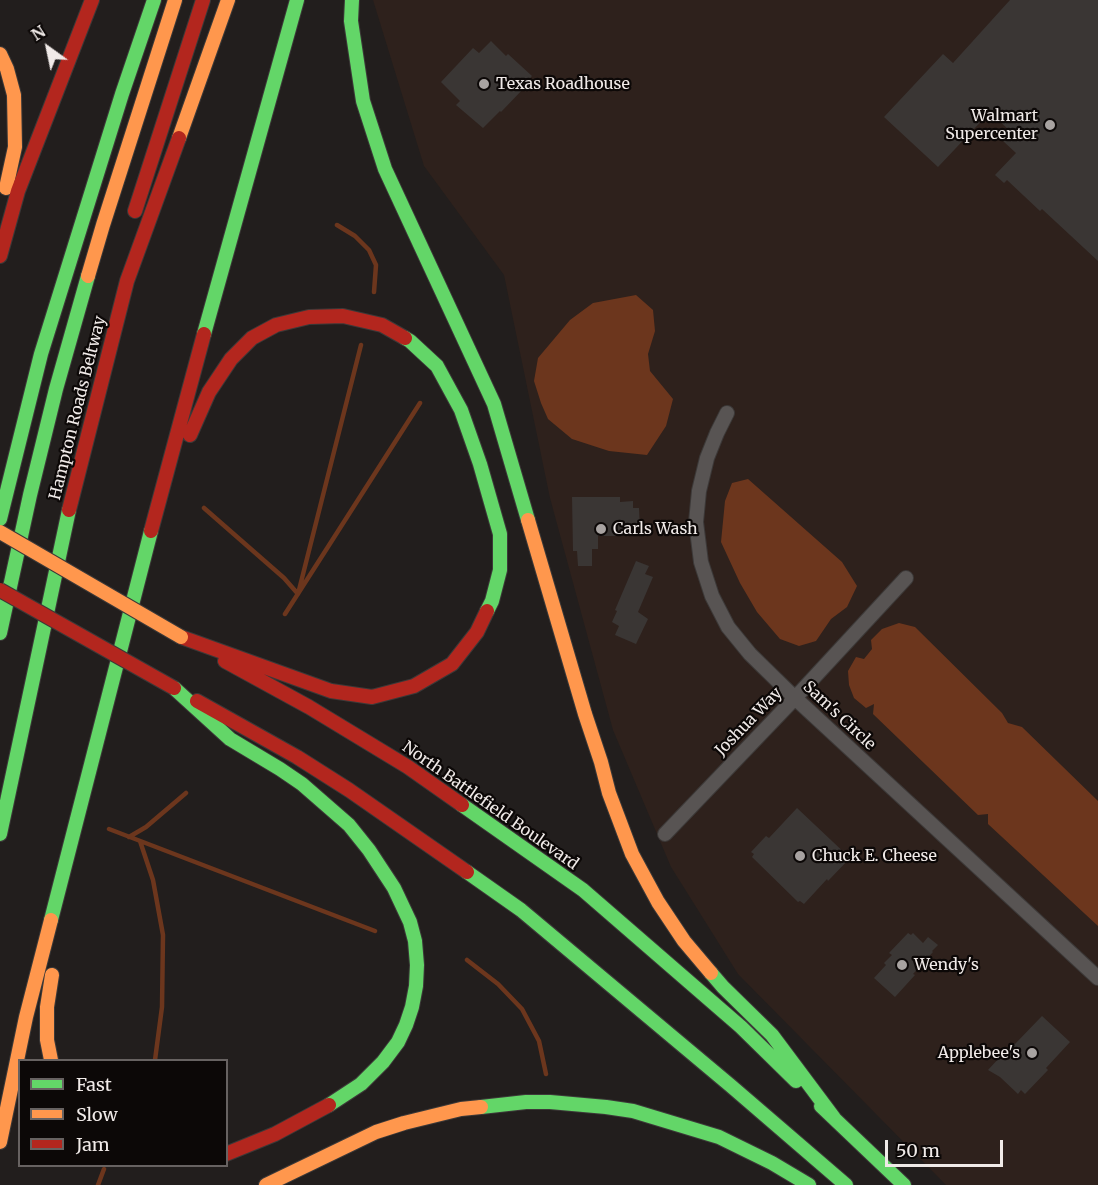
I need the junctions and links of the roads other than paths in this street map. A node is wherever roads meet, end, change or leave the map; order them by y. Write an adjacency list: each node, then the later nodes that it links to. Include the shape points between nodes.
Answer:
1 (92, 0): 12 (main road, via 18,191)
2 (154, 0): 17 (main road, via 41,354)
3 (175, 0): 22 (main road, via 103,225 56,389)
4 (203, 0): 10 (main road)
5 (228, 0): 26 (main road, Hampton Roads Beltway, via 127,281 69,510)
6 (297, 0): 15 (main road)
7 (352, 0): 31 (main road, via 351,21 363,101 385,169 494,404 609,793 632,854 684,941 729,994 772,1035)
8 (0, 54): 9 (main road, via 14,95 15,122 15,147)
9 (0, 213)
10 (131, 226)
11 (124, 249): 14 (main road)
12 (0, 256)
13 (727, 413): 25 (street, Sam's Circle, via 707,458 699,491 696,522 701,561 712,596 728,627)
14 (72, 444)
15 (159, 498): 23 (main road, via 209,392 231,359 252,338 276,325 309,317 343,316 382,325 410,341 436,366 461,410 500,534 500,570 492,602 477,633 452,664 414,686 372,697 331,691); 28 (main road)
16 (58, 501): 21 (main road)
17 (0, 519)
18 (0, 532): 23 (main road, North Battlefield Boulevard, bridge)
19 (906, 578): 25 (street, Joshua Way)
20 (0, 590): 24 (main road, bridge)
21 (31, 624)
22 (0, 633)
23 (182, 638): 31 (main road, North Battlefield Boulevard, via 309,707 408,767 582,890 741,1027)
24 (174, 688): 33 (main road, via 230,739 302,784 349,825 394,888 415,941 417,965 412,1007 398,1042 383,1062 362,1084 334,1102 275,1134); 36 (main road, via 332,778 522,910)
25 (795, 698): 27 (street, Joshua Way); 29 (street, Sam's Circle)
26 (0, 834)
27 (665, 834)
28 (68, 856): 30 (main road, via 47,1007); 32 (main road, via 26,1017)
29 (1098, 978)
30 (51, 1059)
31 (834, 1118): 37 (main road, North Battlefield Boulevard)
32 (0, 1142)
33 (228, 1153)
34 (266, 1185): 35 (main road, via 347,1145 404,1123 460,1109 526,1102 633,1111 689,1127 743,1148)
35 (809, 1185)
36 (846, 1185)
37 (904, 1185)

